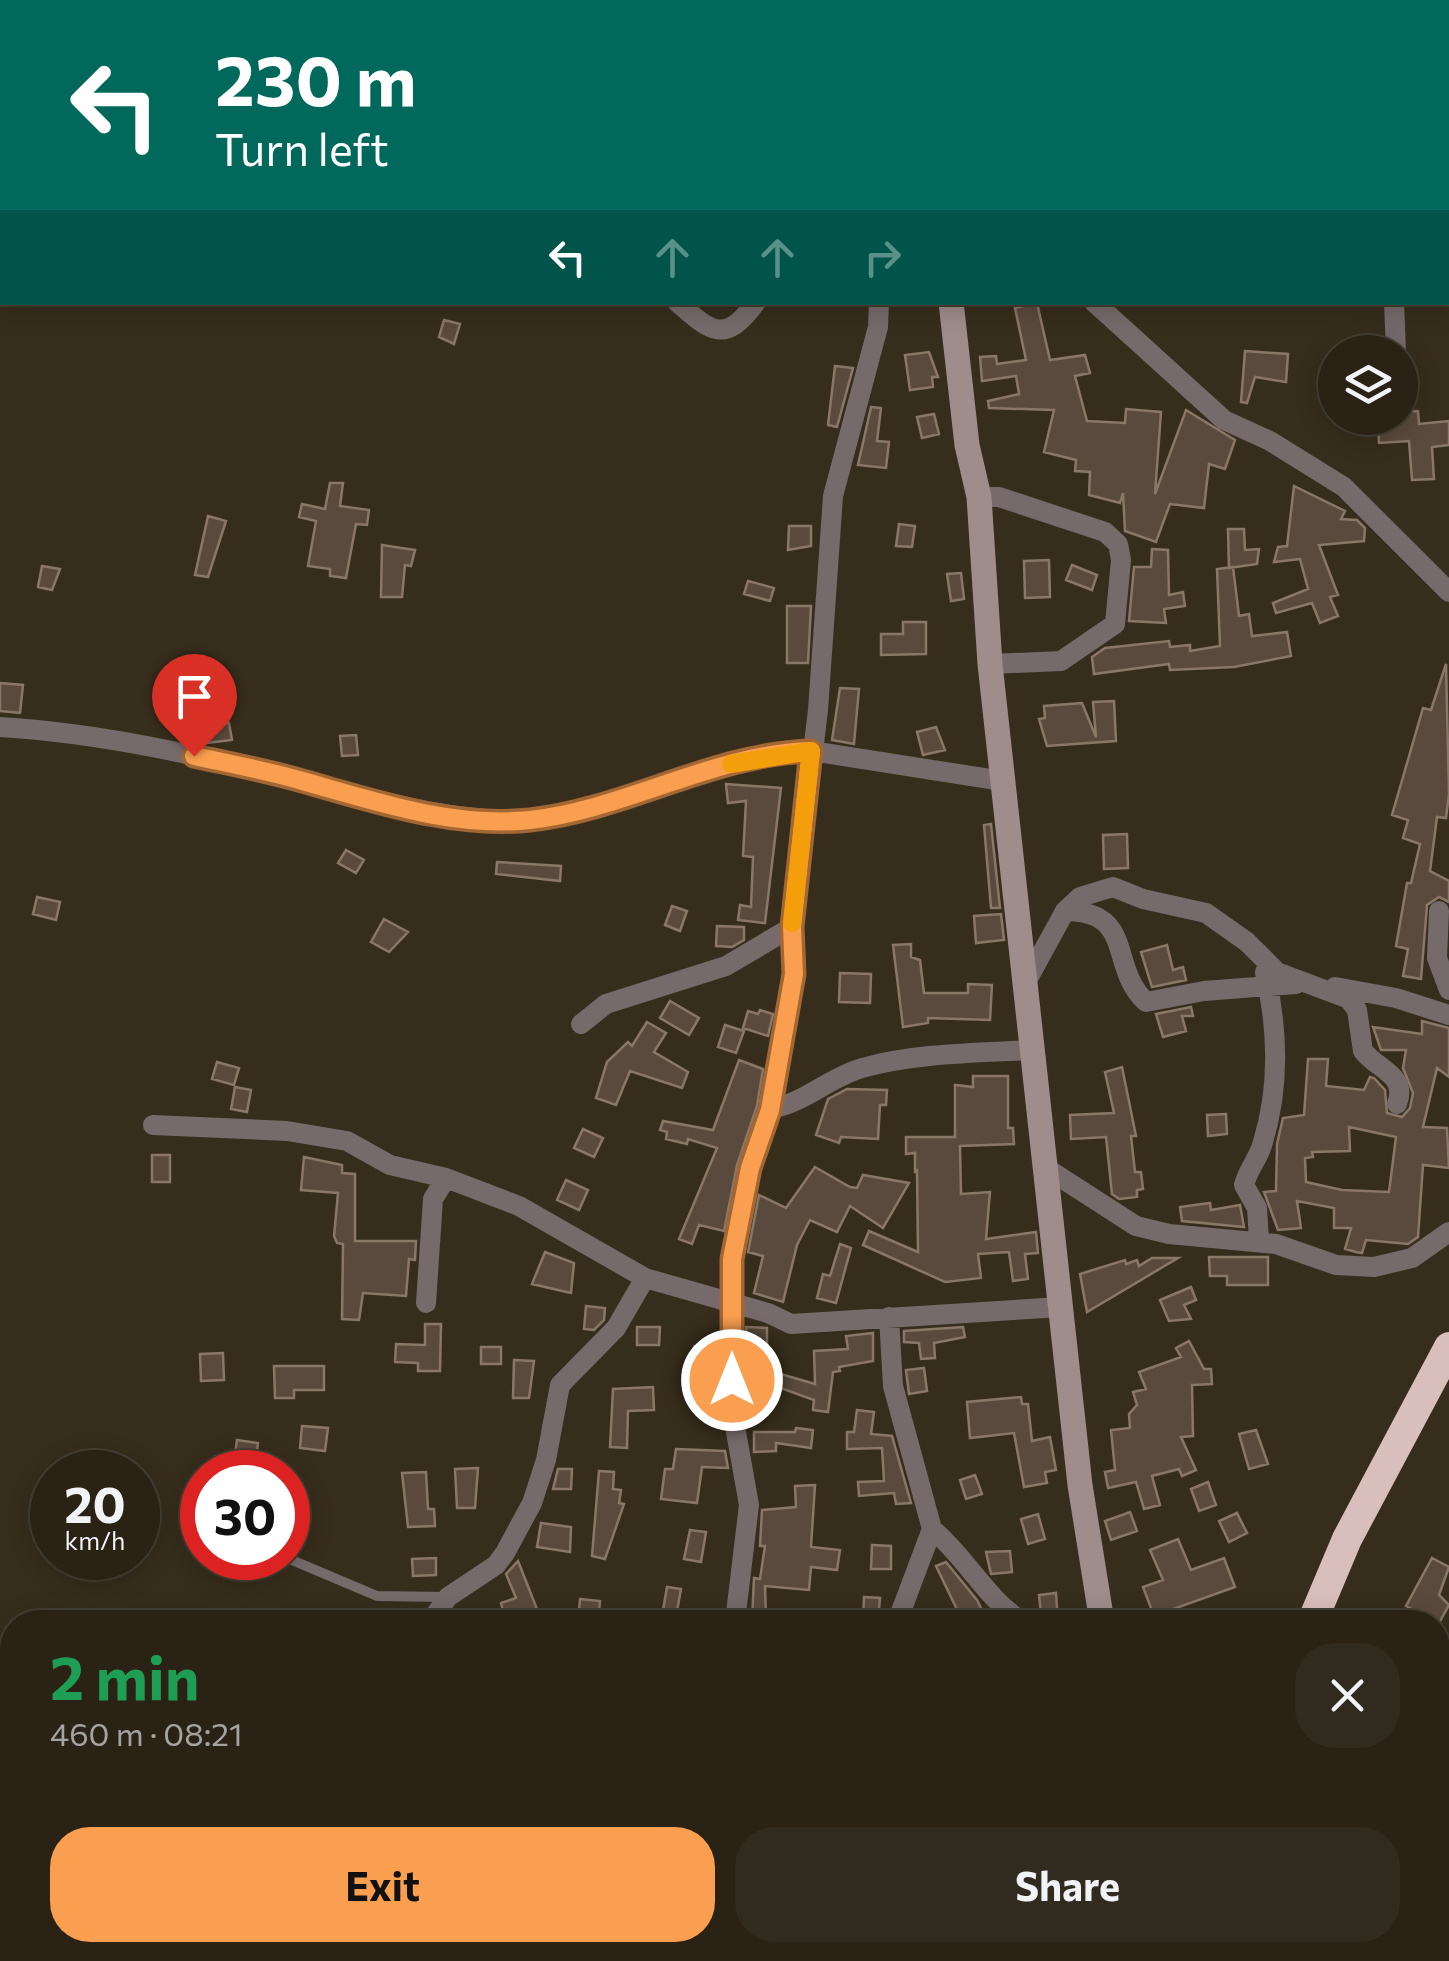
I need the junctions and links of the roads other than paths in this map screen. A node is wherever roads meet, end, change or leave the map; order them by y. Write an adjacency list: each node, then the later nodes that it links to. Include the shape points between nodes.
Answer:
1 (680, 305): 2 (street, via 722,332)
2 (754, 305)
3 (878, 305): 12 (street, via 878,327 833,496)
4 (951, 305): 8 (street)
5 (1097, 305): 9 (street, via 1224,420 1344,487)
6 (1394, 305): 7 (street)
7 (1395, 335)
8 (979, 497): 10 (street); 10 (street, via 998,497 1105,532 1118,544 1120,560 1118,616 1108,630 1060,661)
9 (1449, 592)
10 (990, 664): 13 (street)
11 (0, 727): 12 (street, via 59,730 194,756 362,800 488,819 528,820 592,808 716,767)
12 (811, 751): 13 (street); 16 (street)
13 (1004, 781): 18 (street)
14 (1066, 911): 17 (street, via 1098,888 1128,890 1143,900 1206,913); 18 (street); 19 (street, via 1096,912 1108,923 1146,1002)
15 (1439, 912): 21 (street, via 1437,958)
16 (792, 927): 23 (street, via 726,966 606,1004); 26 (street, via 794,974)
17 (1262, 960): 19 (street); 20 (street)
18 (1025, 984): 24 (street)
19 (1267, 984): 20 (street); 31 (street, via 1277,1056 1274,1091 1263,1144 1244,1185 1257,1208)
20 (1314, 984): 22 (street); 25 (street, via 1349,999 1357,1010 1363,1050 1396,1077)
21 (1449, 990)
22 (1449, 1015)
23 (582, 1024)
24 (1032, 1050): 26 (street, via 862,1068 795,1105); 28 (street)
25 (1397, 1104)
26 (770, 1110): 34 (street, via 740,1214)
27 (154, 1125): 29 (street, via 318,1135 348,1141 390,1165)
28 (1046, 1168): 31 (street, via 1136,1226); 35 (street)
29 (446, 1178): 32 (street, via 519,1206); 33 (street, via 432,1199)
30 (1449, 1232): 31 (street, via 1412,1258 1374,1267 1336,1265)
31 (1260, 1240)
32 (645, 1278): 34 (street); 40 (street, via 616,1328 560,1385 532,1503 505,1553)
33 (426, 1303)
34 (731, 1304): 36 (street, via 791,1324); 42 (street, via 733,1415 750,1504)
35 (1061, 1306): 36 (street); 45 (street)
36 (890, 1317): 38 (street, via 893,1386)
37 (1449, 1346): 46 (highway)
38 (932, 1529): 43 (street); 44 (street, via 954,1546)
39 (310, 1568): 40 (lane, via 376,1596)
40 (448, 1597): 41 (street)
41 (439, 1610)
42 (737, 1610)
43 (902, 1610)
44 (1004, 1610)
45 (1100, 1610)
46 (1317, 1610)

